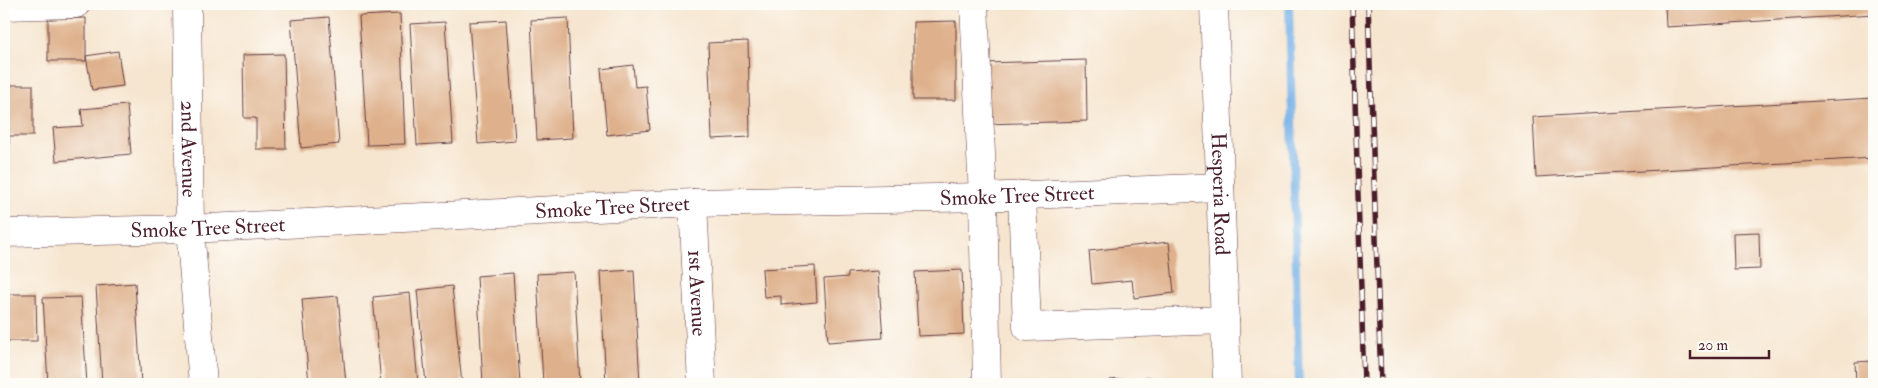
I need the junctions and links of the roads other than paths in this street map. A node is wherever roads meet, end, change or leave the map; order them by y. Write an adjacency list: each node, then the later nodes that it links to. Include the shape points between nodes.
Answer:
1 (76, 4): 5 (street)
2 (187, 4): 10 (street, 2nd Avenue)
3 (974, 4): 8 (street)
4 (1214, 4): 6 (street, Hesperia Road)
5 (4, 6)
6 (1220, 187): 7 (street, Smoke Tree Street); 12 (street, Hesperia Road)
7 (1022, 195): 8 (street, Smoke Tree Street); 12 (street, via 1027,327)
8 (983, 197): 9 (street, Smoke Tree Street); 15 (street)
9 (693, 203): 10 (street, Smoke Tree Street); 14 (street, 1st Avenue)
10 (190, 229): 11 (street, Smoke Tree Street); 13 (street, 2nd Avenue)
11 (4, 232)
12 (1225, 320): 16 (street, Hesperia Road)
13 (203, 384)
14 (702, 384)
15 (987, 384)
16 (1227, 384)

